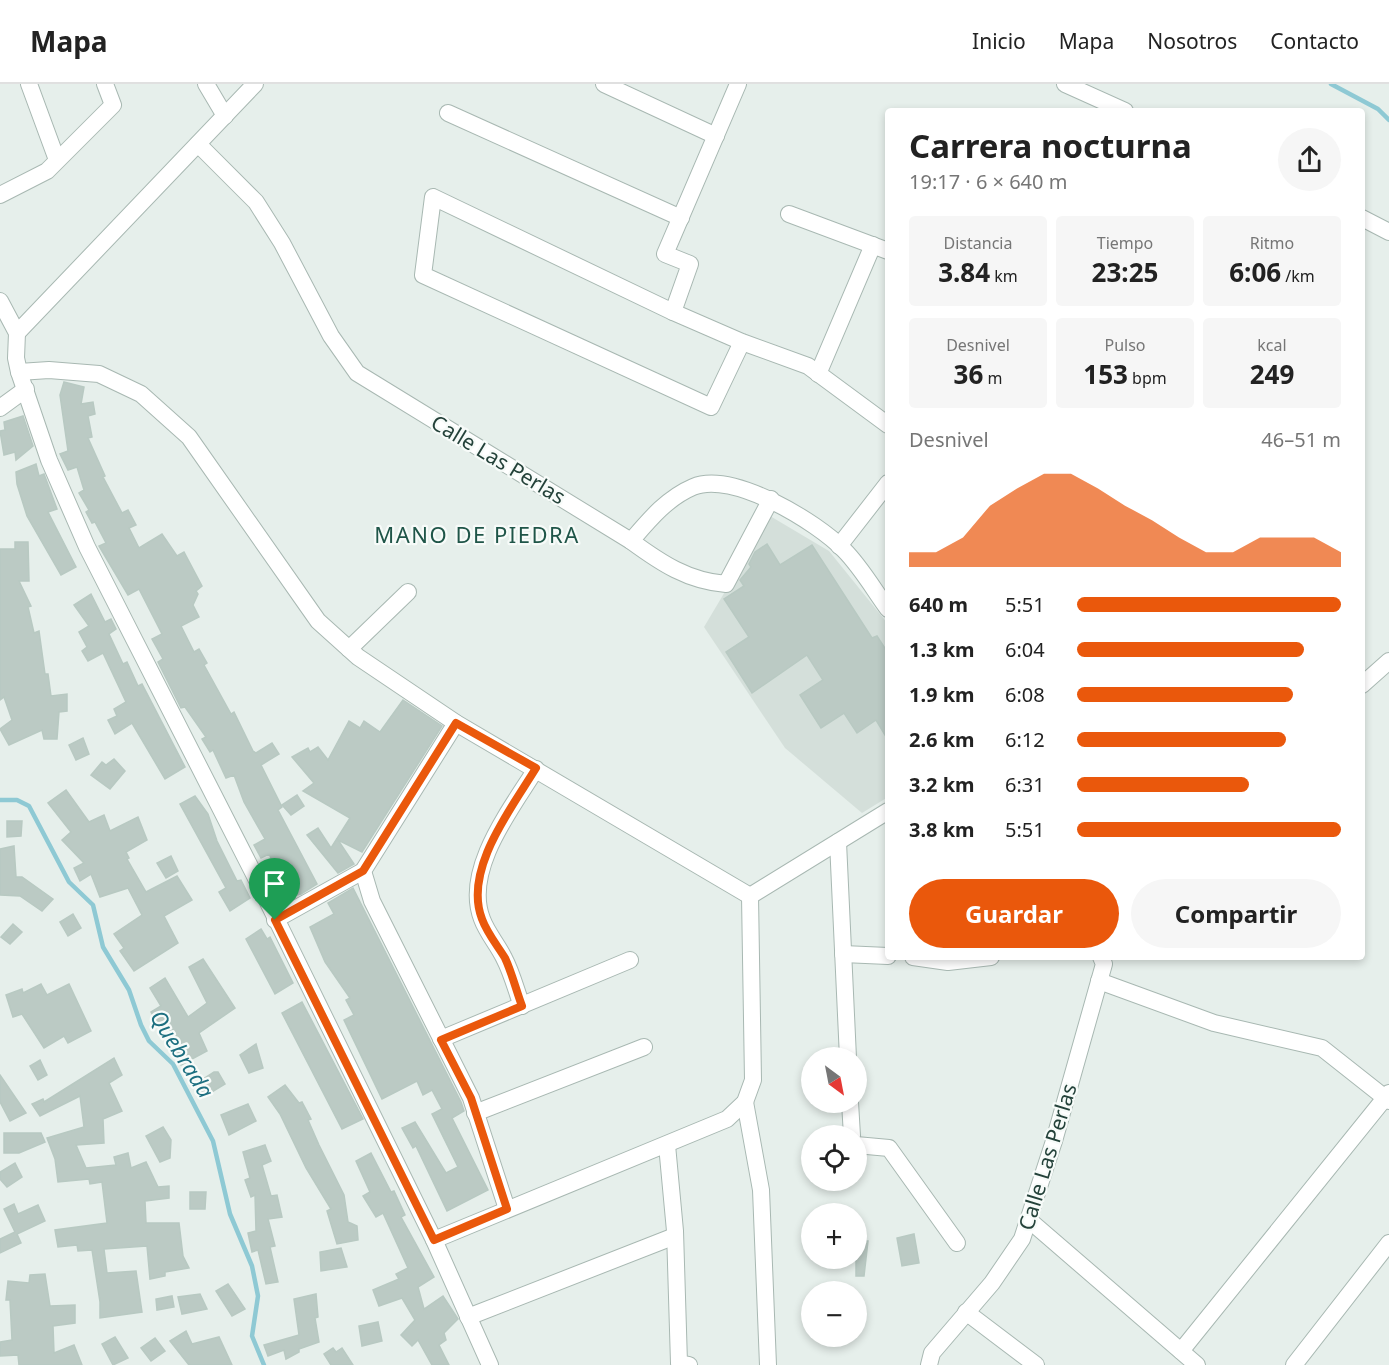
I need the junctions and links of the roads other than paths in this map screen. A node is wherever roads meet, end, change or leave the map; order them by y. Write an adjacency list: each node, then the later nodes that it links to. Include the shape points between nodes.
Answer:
1 (28, 84): 13 (street)
2 (105, 84): 13 (street, via 113,105)
3 (206, 84): 10 (street)
4 (255, 84): 10 (street)
5 (604, 84): 11 (street)
6 (738, 84): 11 (street)
7 (1065, 84): 8 (street)
8 (1118, 108)
9 (448, 113): 16 (street)
10 (225, 116): 12 (street)
11 (716, 136): 16 (street)
12 (198, 144): 22 (street); 31 (street, Calle Las Perlas, via 255,202 282,243 331,336 357,373)
13 (57, 160): 14 (street, via 47,171)
14 (0, 195)
15 (789, 214): 19 (street)
16 (681, 218): 21 (street, via 665,254 690,264)
17 (1365, 220): 18 (street)
18 (1389, 232)
19 (880, 248): 25 (street)
20 (0, 301): 22 (street)
21 (673, 312): 23 (street); 23 (street, via 433,197 423,275 711,407)
22 (17, 333): 24 (street)
23 (742, 342): 25 (street, via 808,366)
24 (19, 372): 26 (street); 35 (street, via 99,374 141,393 165,413 189,437 318,621)
25 (818, 374): 28 (street)
26 (26, 389): 27 (street); 44 (street, via 49,460 87,547)
27 (0, 408)
28 (885, 423)
29 (885, 487): 32 (street)
30 (771, 499): 31 (street, via 733,486 693,486 667,502); 31 (street, Calle Las Perlas, via 726,584 702,582 658,561); 32 (street)
31 (631, 541)
32 (839, 546): 34 (street)
33 (408, 592): 35 (street)
34 (885, 605)
35 (349, 650): 38 (street)
36 (1389, 661): 37 (street)
37 (1365, 682)
38 (456, 723): 39 (street); 42 (street)
39 (536, 768): 43 (street); 52 (street, via 499,831 476,887 482,921 505,959)
40 (885, 813): 41 (street)
41 (838, 842): 43 (street); 45 (street)
42 (363, 871): 44 (street); 53 (street, via 372,901)
43 (750, 896): 57 (street, via 753,1080)
44 (275, 920): 64 (street)
45 (843, 954): 46 (street); 55 (street)
46 (885, 956)
47 (630, 960): 52 (street)
48 (934, 960): 49 (street)
49 (965, 960)
50 (1102, 960): 51 (street, Calle Las Perlas)
51 (1099, 981): 56 (street, via 1214,1023 1322,1048); 62 (street, Calle Las Perlas)
52 (522, 1006): 53 (street)
53 (441, 1040): 58 (street)
54 (644, 1047): 58 (street)
55 (847, 1047)
56 (1388, 1097): 69 (street)
57 (745, 1102): 59 (street, via 727,1119); 72 (street, via 761,1190)
58 (475, 1113): 61 (street)
59 (667, 1145): 61 (street); 63 (street)
60 (867, 1146): 65 (street, via 889,1148)
61 (507, 1209): 64 (street)
62 (1029, 1220): 67 (street, Calle Las Perlas, via 1022,1239); 69 (street)
63 (675, 1236): 68 (street); 71 (street, via 680,1363)
64 (434, 1240): 68 (street)
65 (957, 1243)
66 (1389, 1243): 76 (street)
67 (966, 1312): 73 (street, Calle Las Perlas, via 932,1353); 74 (street)
68 (468, 1317): 70 (street)
69 (1181, 1351): 75 (street)
70 (490, 1365)
71 (689, 1365)
72 (768, 1365)
73 (929, 1365)
74 (1036, 1365)
75 (1197, 1365)
76 (1294, 1365)

